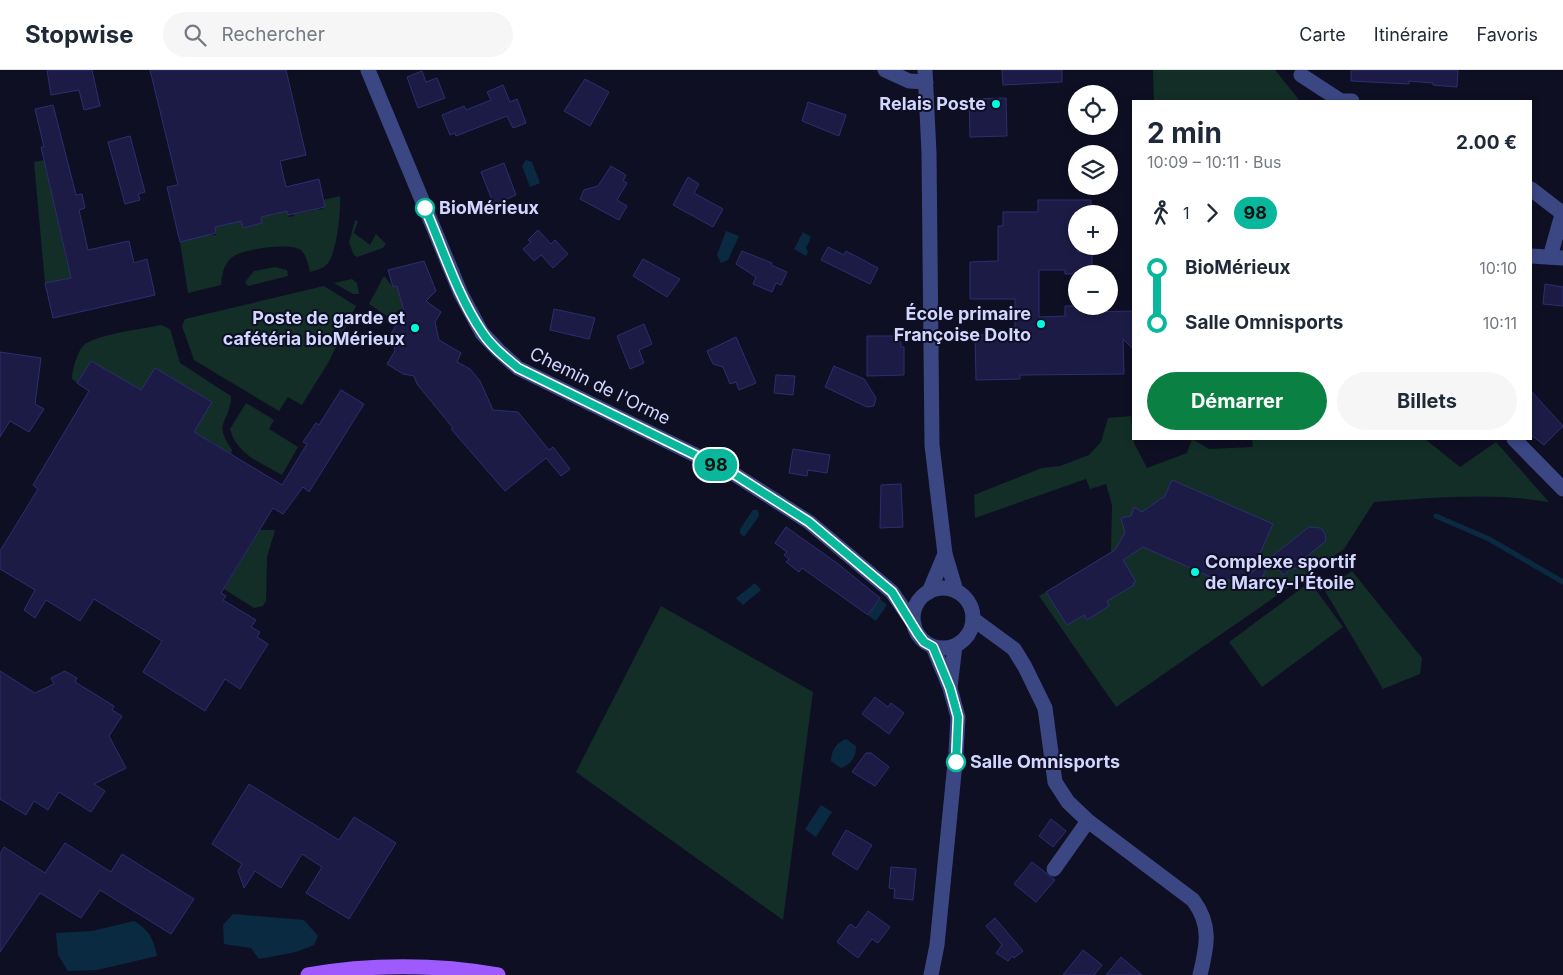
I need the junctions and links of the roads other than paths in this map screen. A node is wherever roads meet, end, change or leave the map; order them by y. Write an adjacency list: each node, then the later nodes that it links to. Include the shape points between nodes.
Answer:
1 (368, 70): 14 (street, Chemin de l'Orme, via 461,294 482,333 498,351 518,368 734,474 809,522)
2 (885, 70): 4 (street, via 909,81)
3 (1301, 75): 5 (street)
4 (925, 76): 12 (street, via 932,445)
5 (1341, 100)
6 (1532, 190): 7 (street)
7 (1562, 212): 9 (street)
8 (1532, 256): 9 (street)
9 (1557, 258)
10 (1515, 440): 11 (street)
11 (1563, 489)
12 (945, 554): 13 (street); 15 (street)
13 (956, 591): 15 (street, via 937,588); 16 (street, via 969,602)
14 (892, 592): 15 (street); 17 (street, Chemin de l'Orme)
15 (925, 594): 17 (street, via 915,609)
16 (973, 619): 18 (street); 19 (street, via 972,627)
17 (914, 624): 20 (street, via 924,642)
18 (999, 638): 19 (street); 22 (street, via 1014,649 1046,708 1055,782 1068,802)
19 (959, 643): 20 (street); 21 (street)
20 (933, 647): 21 (street)
21 (950, 688): 26 (street, via 958,717 956,753 937,945)
22 (1088, 821): 23 (street); 27 (street, via 1193,900 1204,914 1207,935)
23 (1054, 869)
24 (308, 975): 25 (main road, via 362,969 417,968 472,970)
25 (498, 975)
26 (931, 975)
27 (1200, 975)

